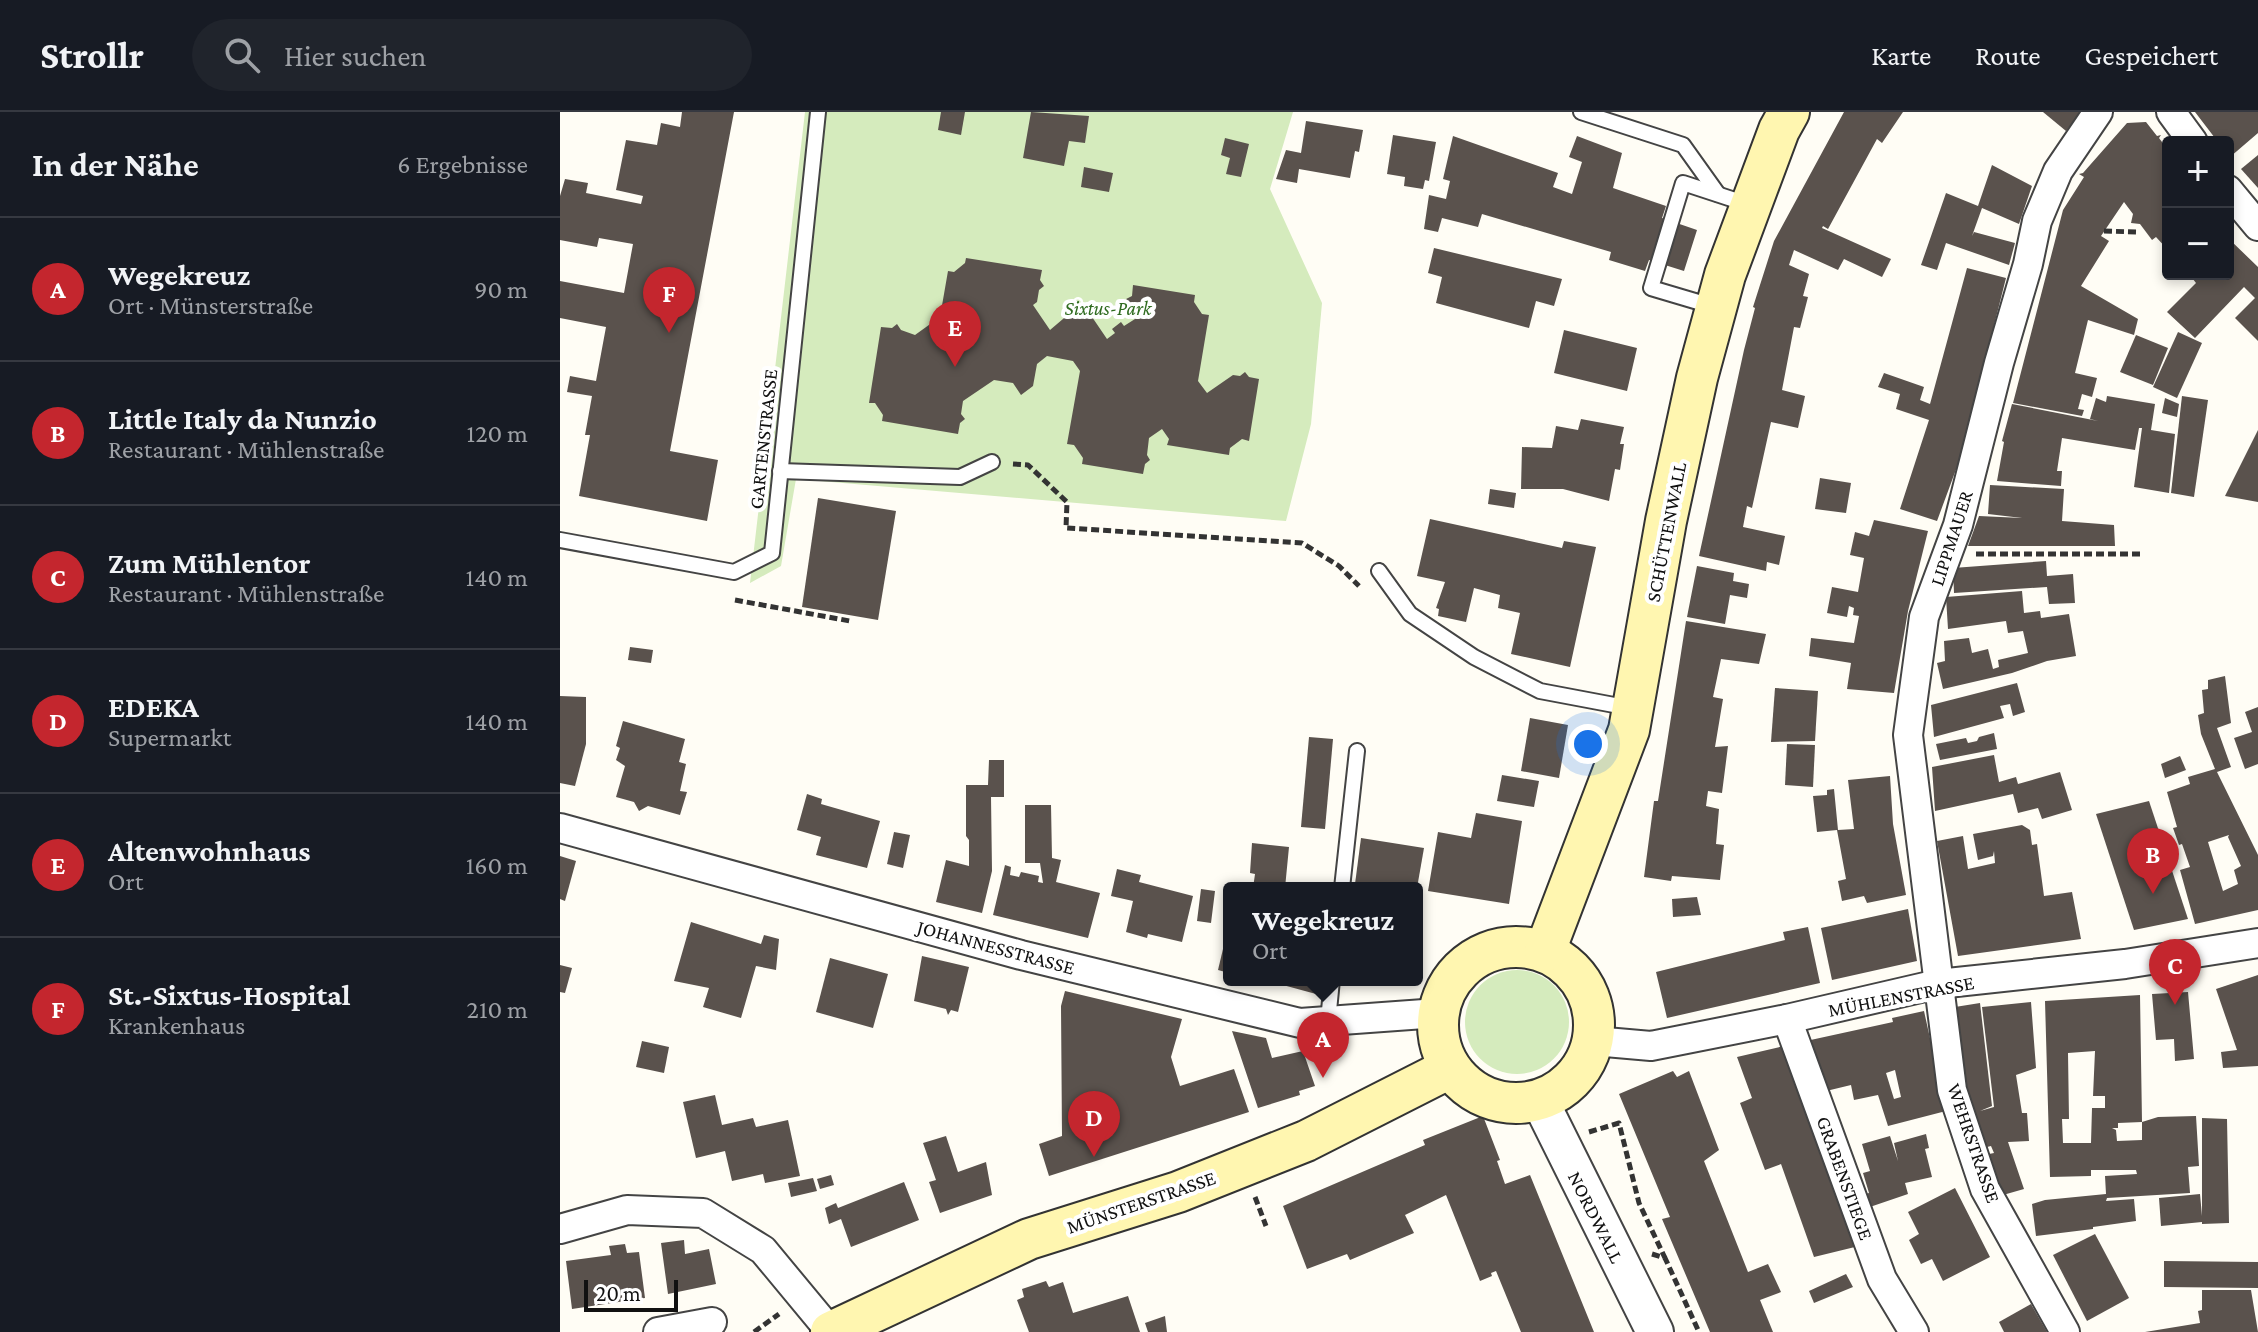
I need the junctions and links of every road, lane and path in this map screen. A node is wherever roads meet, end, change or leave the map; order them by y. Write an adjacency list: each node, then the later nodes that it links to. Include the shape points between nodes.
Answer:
1 (818, 112): 14 (lane, GARTENSTRASSE)
2 (1581, 112): 8 (lane, via 1683,145)
3 (1789, 112): 8 (main road, SCHÜTTENWALL)
4 (2098, 112): 17 (street, LIPPMAUER, via 2058,171 2037,221)
5 (2171, 112): 6 (street)
6 (2189, 136)
7 (2234, 197): 9 (street)
8 (1734, 200): 12 (main road, SCHÜTTENWALL); 12 (lane, via 1683,183 1651,288)
9 (2258, 226)
10 (2104, 231): 11 (path)
11 (2136, 232)
12 (1716, 308): 22 (main road, SCHÜTTENWALL, via 1666,521)
13 (992, 462): 14 (lane, via 960,477); 15 (path, via 1028,465 1067,502 1066,528)
14 (780, 471): 16 (lane, GARTENSTRASSE, via 772,553 734,572)
15 (1266, 539)
16 (560, 540)
17 (1947, 554): 18 (path); 28 (street, LIPPMAUER, via 1924,617 1908,735)
18 (2140, 554)
19 (1379, 571): 22 (lane, via 1410,614 1474,657 1540,691)
20 (735, 600): 21 (path)
21 (850, 621)
22 (1634, 709): 27 (main road, SCHÜTTENWALL)
23 (1357, 751): 25 (lane)
24 (560, 828): 32 (street, JOHANNESSTRASSE, via 1021,955 1300,1023)
25 (1343, 882)
26 (2258, 943): 28 (street, MÜHLENSTRASSE)
27 (1545, 951): 30 (main road, via 1517,946 1489,951 1465,965 1447,986); 33 (main road, via 1580,978 1591,997)
28 (1938, 984): 31 (street, MÜHLENSTRASSE); 42 (street, WEHRSTRASSE, via 1952,1090 1985,1189)
29 (1331, 986): 32 (lane)
30 (1438, 1013): 32 (street, JOHANNESSTRASSE); 34 (main road, via 1438,1042)
31 (1787, 1019): 33 (street, MÜHLENSTRASSE, via 1651,1046); 41 (street, GRABENSTIEGE, via 1882,1279)
32 (1328, 1021)
33 (1594, 1041): 35 (main road, via 1582,1069)
34 (1450, 1068): 35 (main road, via 1487,1099 1510,1104); 39 (main road, MÜNSTERSTRASSE, via 1306,1141 1178,1192 1029,1239)
35 (1540, 1101): 40 (street, NORDWALL)
36 (560, 1229): 39 (street, via 627,1210 703,1213 763,1250)
37 (712, 1322): 38 (street)
38 (658, 1332)
39 (831, 1332)
40 (1655, 1332)
41 (1914, 1332)
42 (2065, 1332)

